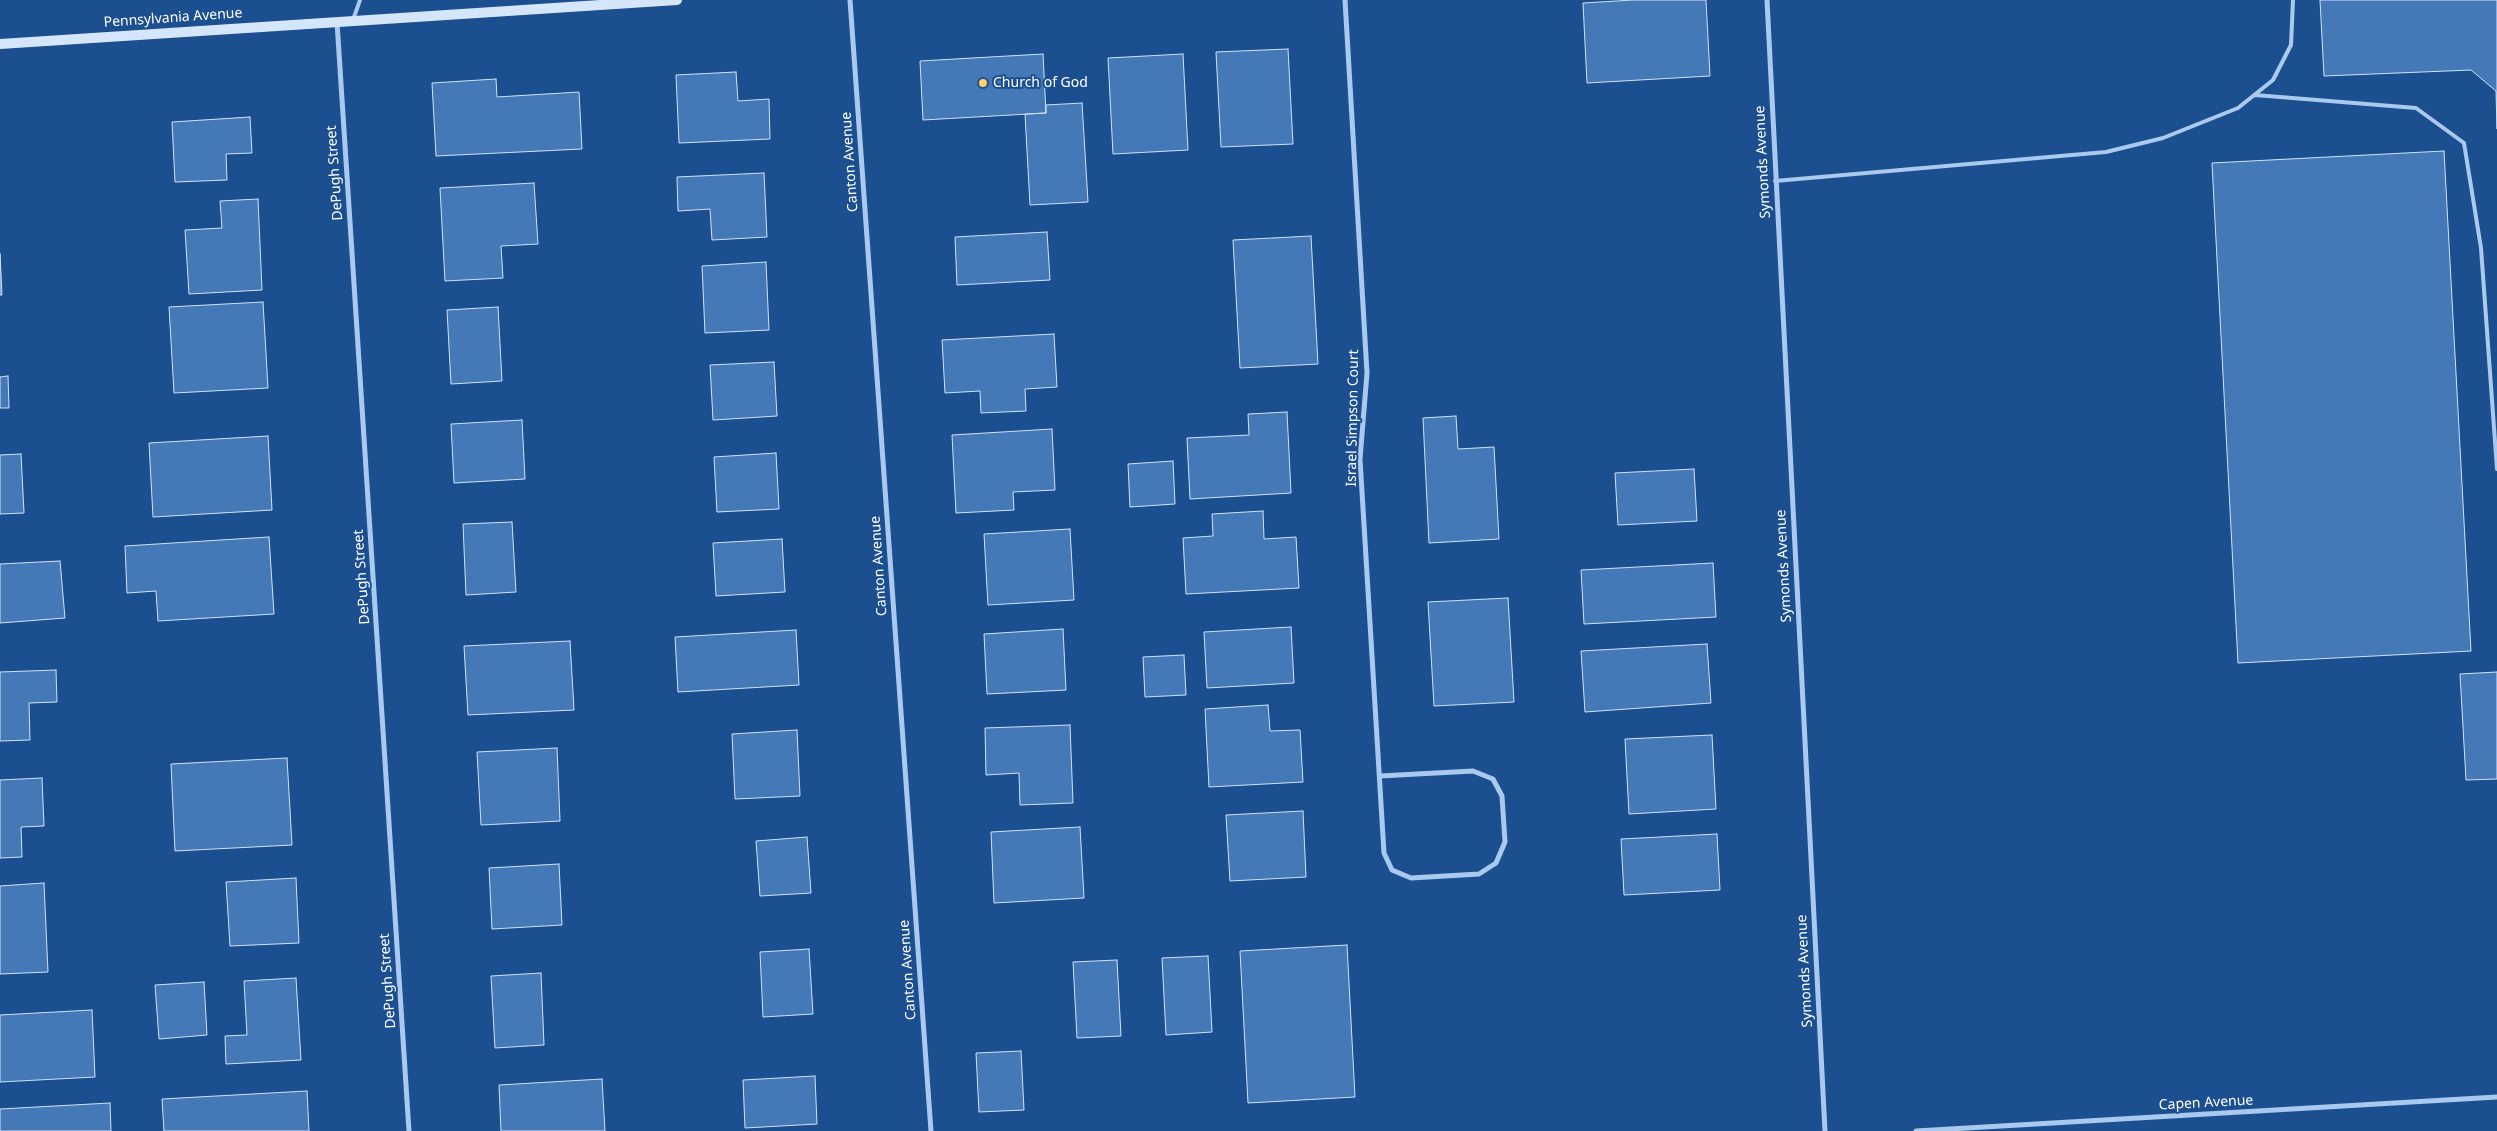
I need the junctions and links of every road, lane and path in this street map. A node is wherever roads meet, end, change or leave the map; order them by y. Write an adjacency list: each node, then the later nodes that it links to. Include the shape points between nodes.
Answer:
1 (360, 0): 8 (lane)
2 (677, 0): 7 (street, Pennsylvania Avenue)
3 (850, 0): 17 (street, Canton Avenue)
4 (1346, 0): 14 (street, Israel Simpson Court, via 1367,373 1360,459)
5 (1767, 0): 12 (street, Symonds Avenue)
6 (2293, 0): 11 (lane, via 2291,45 2273,80)
7 (577, 3): 8 (street, Pennsylvania Avenue)
8 (354, 20): 9 (street, Pennsylvania Avenue)
9 (337, 21): 10 (street, Pennsylvania Avenue); 16 (street, DePugh Street)
10 (0, 44)
11 (2255, 95): 12 (lane, via 2238,108 2171,134 2106,152); 13 (lane, via 2416,108 2464,143 2481,248)
12 (1776, 181): 18 (street, Symonds Avenue)
13 (2497, 470)
14 (1380, 776): 14 (street, Israel Simpson Court, via 1384,853 1392,870 1411,878 1479,874 1496,863 1506,842 1502,796 1493,779 1473,771)
15 (2497, 1098): 19 (street, Capen Avenue)
16 (409, 1131)
17 (930, 1131)
18 (1825, 1131)
19 (1916, 1131)

